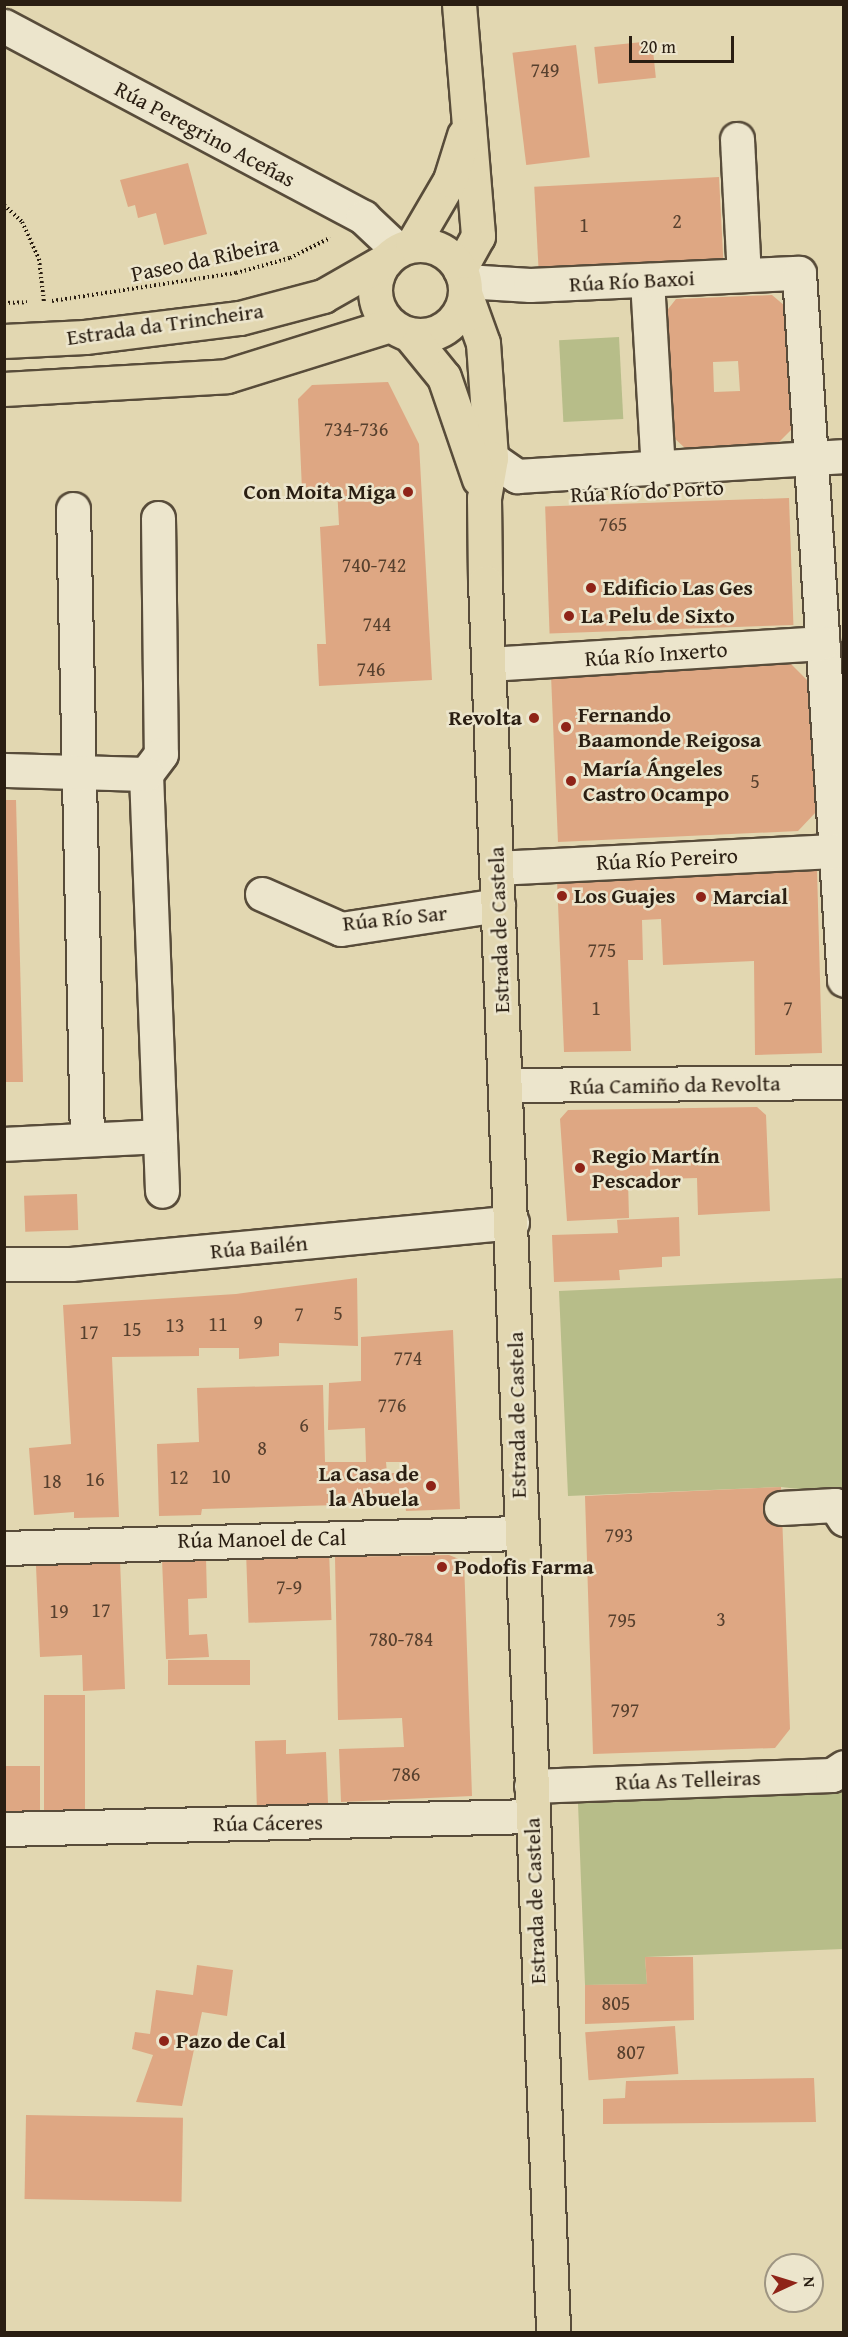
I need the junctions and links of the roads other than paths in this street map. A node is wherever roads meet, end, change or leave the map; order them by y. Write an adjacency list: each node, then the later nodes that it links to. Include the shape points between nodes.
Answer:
1 (459, 4): 3 (main road)
2 (4, 26): 5 (street, Rúa Peregrino Aceñas, via 363,217)
3 (467, 128): 5 (main road, via 450,180); 8 (main road, via 478,236)
4 (737, 139): 6 (street)
5 (399, 252): 8 (main road, via 440,249); 9 (main road, via 378,272 376,300); 10 (main road, Estrada da Trincheira, via 323,296 240,318 85,337)
6 (744, 276): 7 (street, Rúa Río Baxoi); 15 (street, Rúa Río Baxoi, via 799,273)
7 (647, 280): 8 (street, Rúa Río Baxoi, via 530,285); 14 (street)
8 (463, 281): 9 (main road, via 461,309 440,331); 13 (main road, via 483,343)
9 (400, 329): 11 (main road, via 227,376); 16 (main road, via 444,376)
10 (4, 341)
11 (4, 389)
12 (841, 456): 15 (street)
13 (491, 458): 14 (street, via 517,476); 16 (main road)
14 (658, 470): 15 (street)
15 (810, 472): 16 (street, Rúa Río do Porto); 19 (street)
16 (484, 498): 20 (main road, Estrada de Castela)
17 (73, 508): 22 (street)
18 (158, 518): 23 (street, via 161,754)
19 (822, 643): 20 (street, Rúa Río Inxerto); 24 (street)
20 (489, 664): 25 (main road, Estrada de Castela)
21 (4, 770): 22 (street)
22 (79, 771): 23 (street); 32 (street)
23 (146, 774): 31 (street)
24 (837, 851): 25 (street, Rúa Río Pereiro); 28 (street)
25 (497, 868): 27 (main road, Estrada de Castela)
26 (262, 894): 27 (street, Rúa Río Sar, via 341,929)
27 (498, 905): 30 (main road, Estrada de Castela)
28 (843, 980)
29 (843, 1082): 30 (street, Rúa Camiño da Revolta)
30 (506, 1085): 35 (main road, Estrada de Castela)
31 (160, 1136): 32 (street); 34 (street)
32 (87, 1139): 33 (street)
33 (4, 1144)
34 (162, 1191)
35 (512, 1222): 36 (street, Rúa Bailén, via 71,1264); 39 (main road, Estrada de Castela)
36 (4, 1264)
37 (781, 1508): 38 (street)
38 (839, 1512)
39 (520, 1533): 40 (street, Rúa Manoel de Cal); 42 (main road, Estrada de Castela)
40 (4, 1548)
41 (843, 1767): 42 (street, Rúa As Telleiras, via 832,1775)
42 (531, 1801): 43 (street, Rúa Cáceres); 44 (main road, Estrada de Castela)
43 (4, 1829)
44 (553, 2332)

